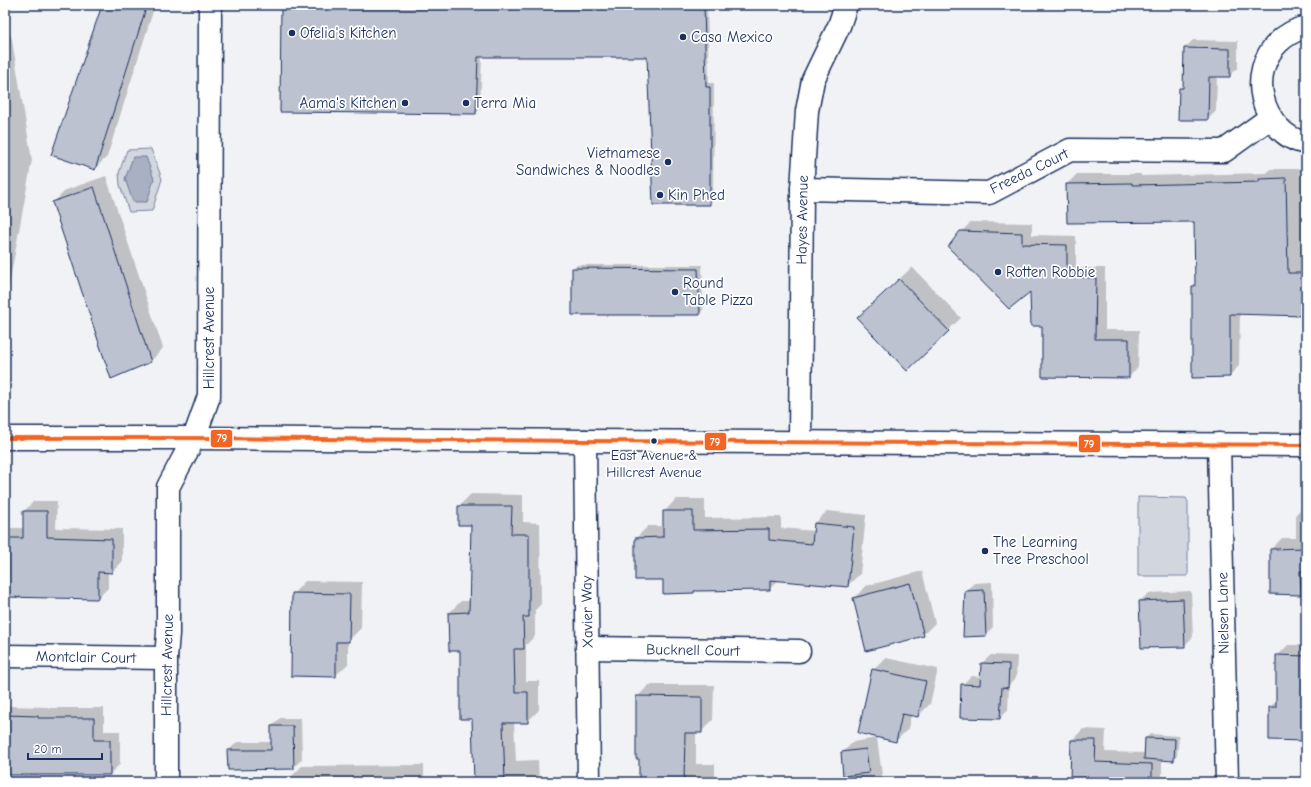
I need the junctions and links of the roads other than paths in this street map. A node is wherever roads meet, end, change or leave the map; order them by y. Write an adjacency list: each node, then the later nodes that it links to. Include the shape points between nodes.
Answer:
1 (210, 5): 8 (street, Hillcrest Avenue, via 209,396)
2 (846, 5): 6 (street, Hayes Avenue, via 839,26 813,80 807,111)
3 (1306, 27): 4 (street, via 1296,30 1279,42 1266,58 1261,78 1262,99)
4 (1270, 118): 5 (street, via 1283,133); 6 (street, Freeda Court, via 1224,151 1070,150 989,193)
5 (1306, 144)
6 (802, 189): 10 (street, Hayes Avenue)
7 (5, 438): 8 (street)
8 (194, 438): 9 (street); 16 (street, Hillcrest Avenue, via 168,487)
9 (585, 441): 10 (street); 13 (street, Xavier Way)
10 (800, 443): 11 (street)
11 (1219, 444): 12 (street); 19 (street, Nielsen Lane)
12 (1306, 445)
13 (587, 648): 14 (street, Bucknell Court); 18 (street, Xavier Way)
14 (799, 651)
15 (5, 656): 16 (street, Montclair Court)
16 (166, 658): 17 (street, Hillcrest Avenue)
17 (166, 782)
18 (589, 782)
19 (1226, 782)

